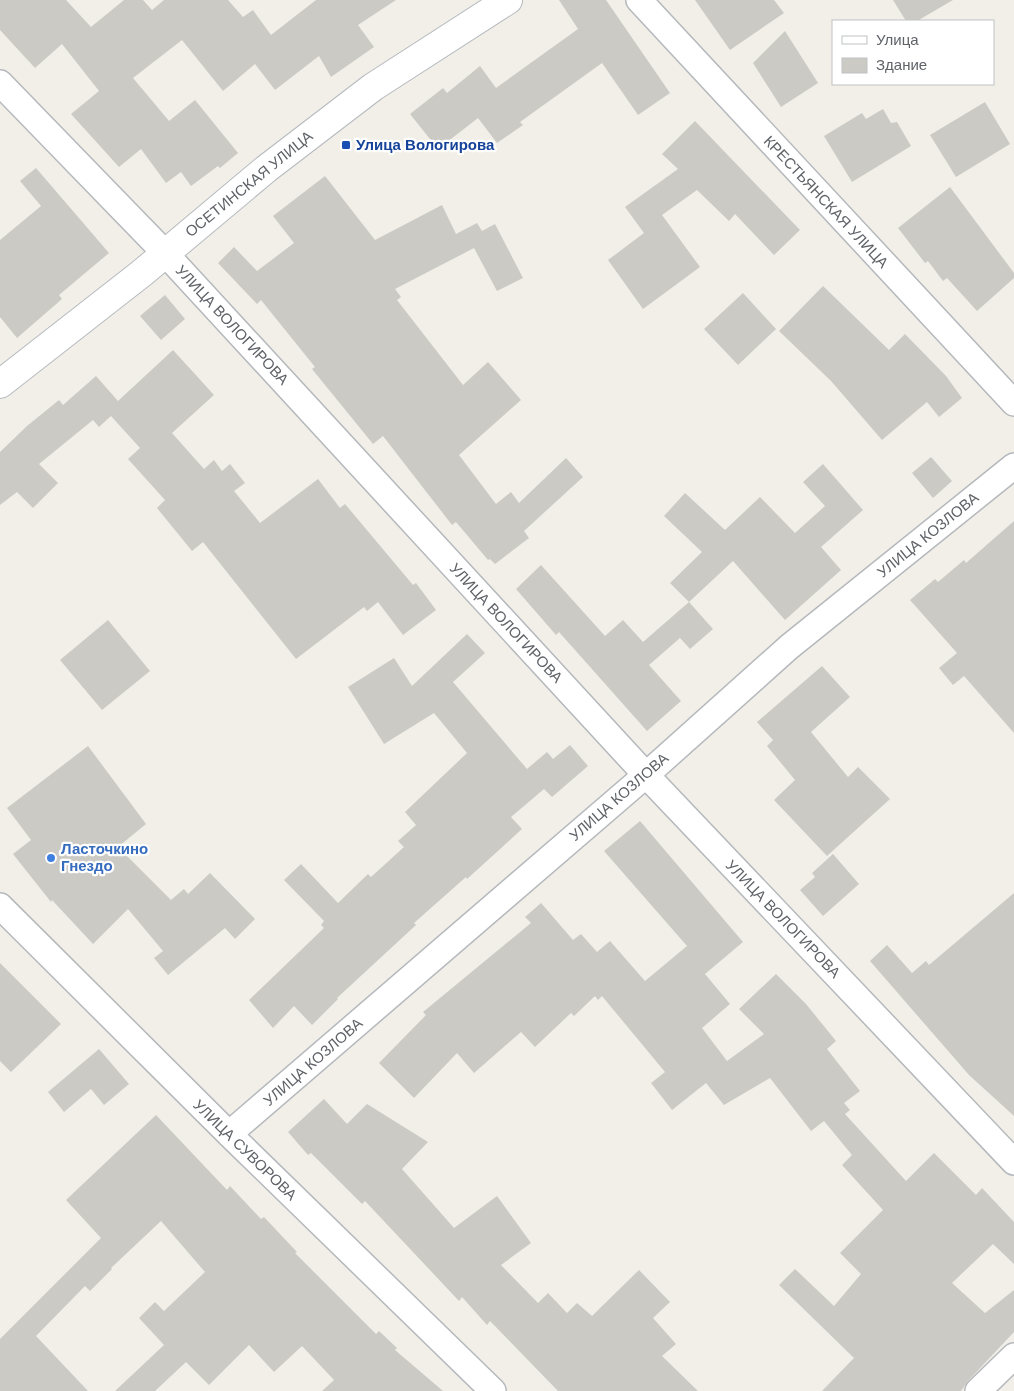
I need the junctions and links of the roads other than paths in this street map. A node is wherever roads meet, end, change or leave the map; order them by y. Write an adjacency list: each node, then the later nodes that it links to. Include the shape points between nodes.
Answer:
1 (508, 0): 4 (main road, ОСЕТИНСКАЯ УЛИЦА, via 373,87 266,168)
2 (639, 0): 6 (street, КРЕСТЬЯНСКАЯ УЛИЦА)
3 (0, 83): 4 (street, УЛИЦА ВОЛОГИРОВА)
4 (164, 252): 5 (main road, ОСЕТИНСКАЯ УЛИЦА); 8 (street, УЛИЦА ВОЛОГИРОВА)
5 (0, 384)
6 (1014, 403)
7 (1014, 466): 8 (street, УЛИЦА КОЗЛОВА, via 789,647)
8 (646, 775): 10 (street, УЛИЦА КОЗЛОВА); 11 (street, УЛИЦА ВОЛОГИРОВА)
9 (0, 906): 10 (street, УЛИЦА СУВОРОВА)
10 (229, 1134): 13 (street, УЛИЦА СУВОРОВА)
11 (1014, 1162)
12 (1014, 1356): 14 (street)
13 (492, 1391)
14 (978, 1391)

